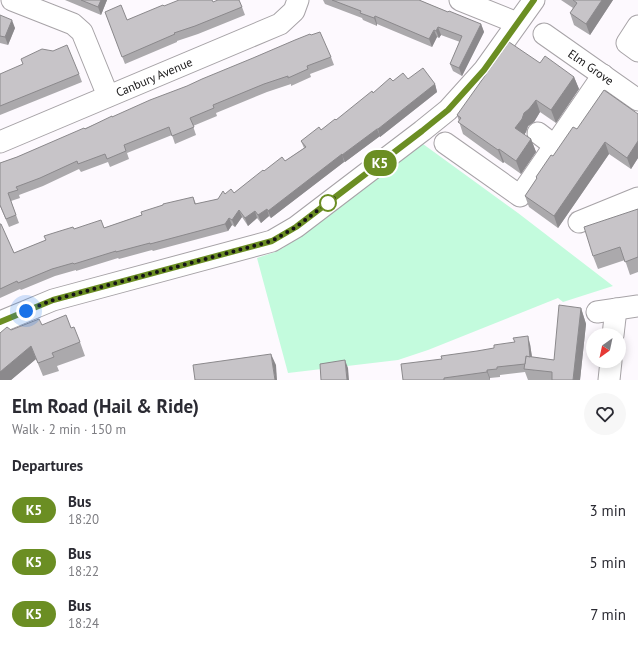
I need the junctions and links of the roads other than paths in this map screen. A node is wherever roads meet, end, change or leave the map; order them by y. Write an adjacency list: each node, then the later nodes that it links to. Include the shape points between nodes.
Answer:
1 (12, 0): 10 (street, via 73,24 82,32)
2 (298, 0): 10 (street, Canbury Avenue, via 294,11 280,24)
3 (460, 0): 5 (street)
4 (534, 0): 5 (street)
5 (518, 23): 19 (street, via 484,70 448,110 296,227 272,241 53,300)
6 (638, 26): 8 (street, via 627,43)
7 (544, 34): 9 (street, Elm Grove)
8 (638, 51)
9 (603, 75): 11 (street, Elm Grove); 15 (street)
10 (108, 96): 13 (street, Canbury Avenue)
11 (638, 100)
12 (538, 133): 15 (street)
13 (0, 142)
14 (445, 143): 15 (street, via 520,196)
15 (555, 146)
16 (638, 198): 17 (street)
17 (579, 222)
18 (638, 306): 20 (street, via 606,311)
19 (0, 322)
20 (611, 328)
21 (610, 368): 22 (street)
22 (609, 380)

